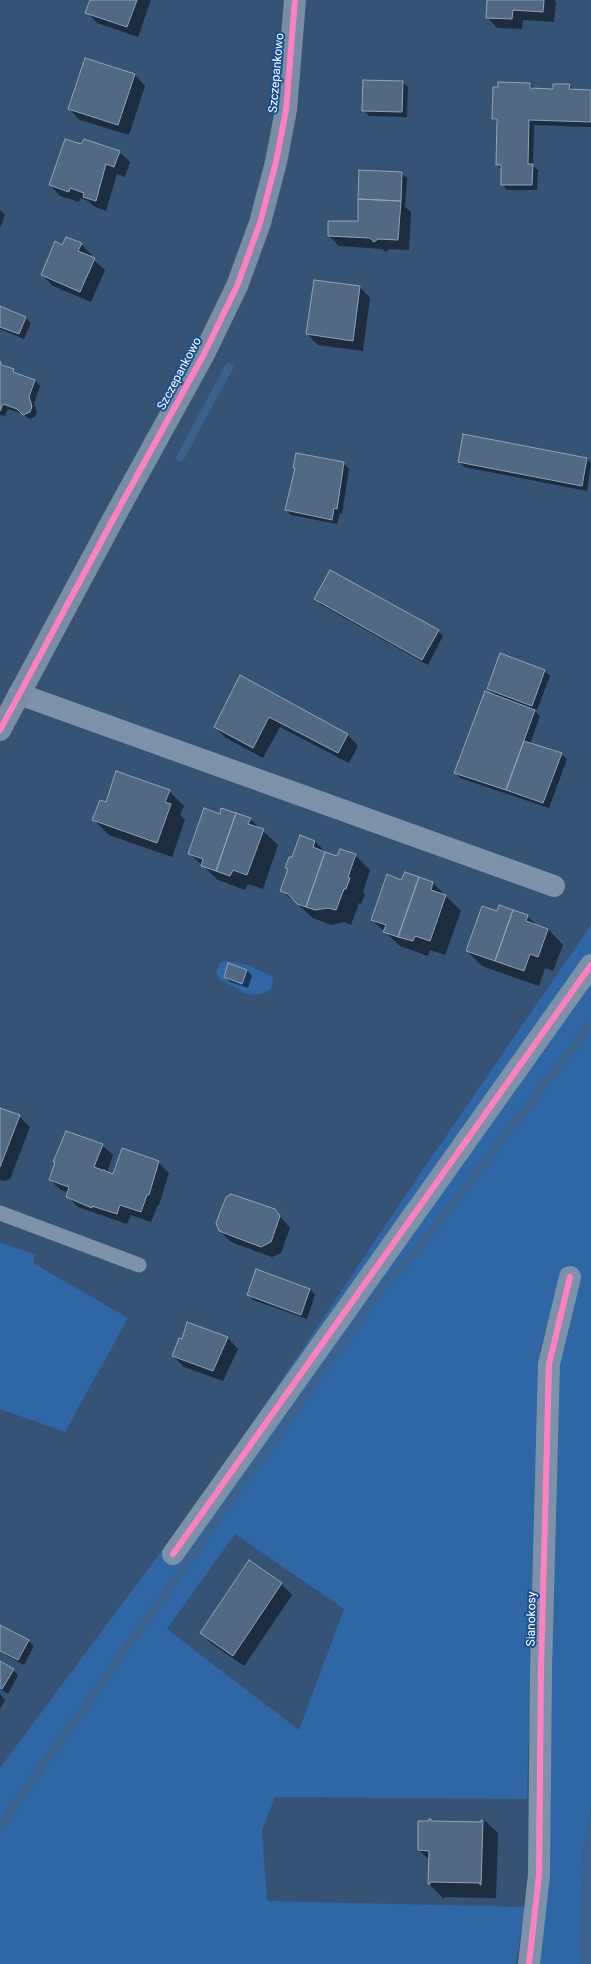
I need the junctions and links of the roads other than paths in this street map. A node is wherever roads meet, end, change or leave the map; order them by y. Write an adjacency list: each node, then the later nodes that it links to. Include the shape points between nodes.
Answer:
1 (295, 0): 2 (street, Szczepankowo, via 286,110 276,162 260,223 237,286 204,354)
2 (19, 694): 3 (street, Szczepankowo); 4 (street)
3 (0, 730)
4 (554, 886)
5 (591, 965): 9 (street)
6 (0, 1213): 7 (lane)
7 (139, 1265)
8 (570, 1277): 10 (street, Sianokosy, via 549,1364 541,1670 539,1875)
9 (173, 1554)
10 (529, 1964)

